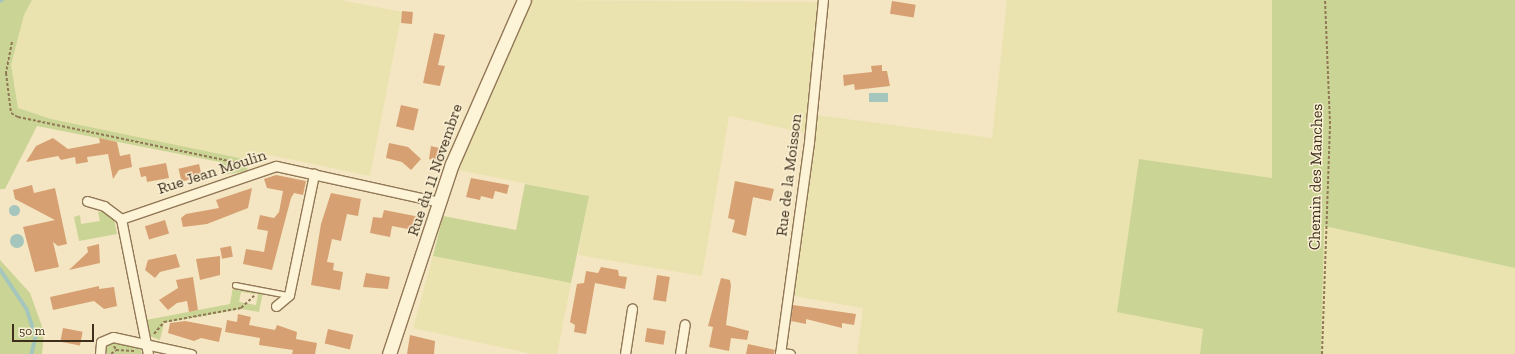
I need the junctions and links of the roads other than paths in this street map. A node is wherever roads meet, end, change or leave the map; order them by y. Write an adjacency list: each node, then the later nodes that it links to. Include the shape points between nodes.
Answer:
1 (524, 0): 5 (street, Rue du 11 Novembre, via 474,106)
2 (823, 0): 13 (street, Rue de la Moisson, via 809,142)
3 (314, 174): 5 (street, Rue Jean Moulin); 6 (street, Rue Jean Moulin, via 276,166); 8 (street)
4 (87, 201): 6 (street, via 104,206)
5 (440, 202): 17 (street, Rue du 11 Novembre)
6 (121, 219): 12 (street)
7 (235, 285): 8 (lane)
8 (289, 295): 9 (street)
9 (276, 306)
10 (632, 310): 18 (street)
11 (684, 324): 19 (street)
12 (146, 344): 14 (street, via 106,338); 15 (street); 16 (street)
13 (780, 353): 20 (street)
14 (100, 354)
15 (148, 354)
16 (191, 354)
17 (389, 354)
18 (625, 354)
19 (680, 354)
20 (790, 354)

